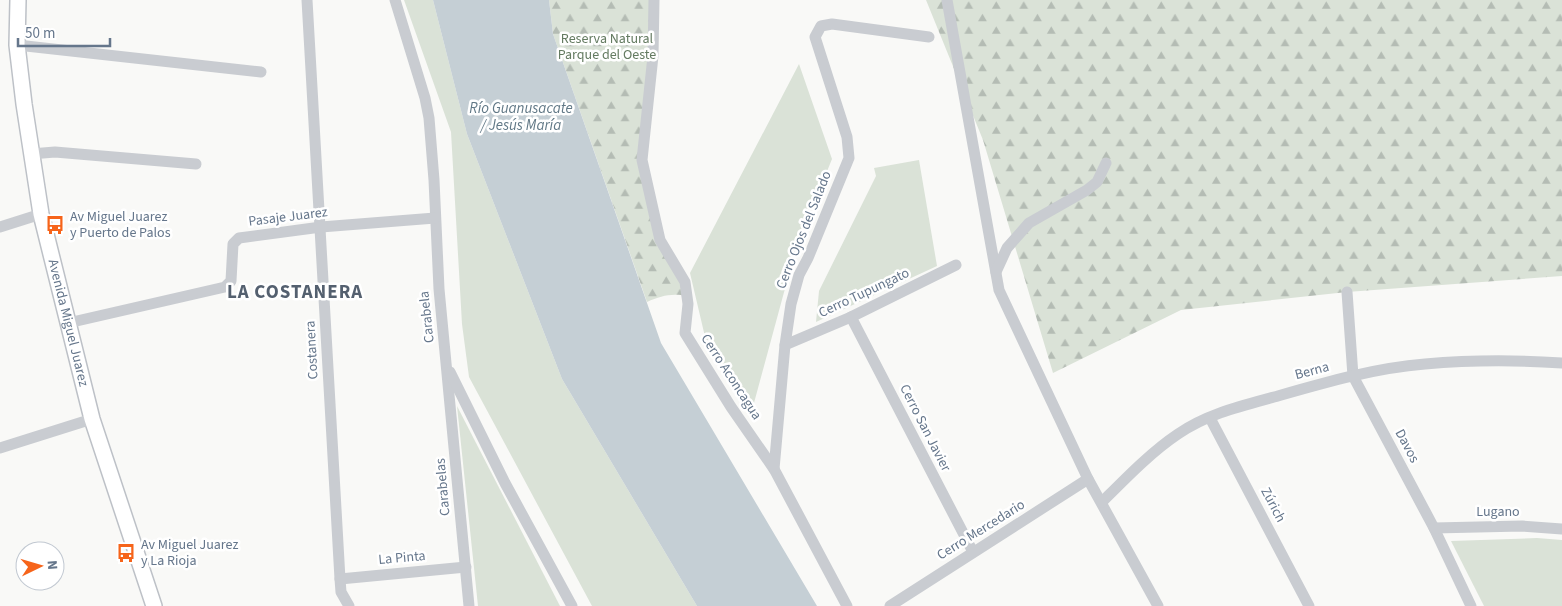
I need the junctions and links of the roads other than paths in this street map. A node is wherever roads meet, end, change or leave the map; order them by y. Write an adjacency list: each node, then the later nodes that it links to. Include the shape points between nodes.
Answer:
1 (18, 0): 7 (street, Avenida Miguel Juarez)
2 (307, 0): 15 (street, Costanera)
3 (395, 0): 13 (street, Carabela, via 426,105)
4 (654, 0): 28 (street, Cerro Aconcagua, via 653,56 642,160 660,240 685,282 688,304 684,332)
5 (947, 0): 17 (street)
6 (929, 37): 21 (street, Cerro Ojos del Salado, via 832,24 821,26 816,37 847,137 849,158 799,275)
7 (17, 45): 8 (street); 9 (street, Avenida Miguel Juarez)
8 (261, 72)
9 (31, 154): 11 (street, via 55,152); 12 (street, Avenida Miguel Juarez)
10 (1106, 163): 17 (street, via 1097,182 1087,190 1029,223 1007,248)
11 (196, 164)
12 (41, 214): 14 (street); 20 (street, Avenida Miguel Juarez)
13 (436, 218): 15 (street, Pasaje Juarez); 23 (street, Carabela)
14 (0, 227)
15 (321, 227): 20 (street, Pasaje Juarez, via 239,238 233,244 231,281 224,287); 35 (street, Costanera)
16 (956, 266): 19 (street, Cerro Tupungato)
17 (996, 272): 29 (street, via 999,290)
18 (1347, 292): 24 (street, Davos)
19 (851, 317): 21 (street, Cerro Tupungato); 33 (street, Cerro San Javier)
20 (68, 323): 26 (street, Avenida Miguel Juarez)
21 (785, 345): 28 (street, Cerro Ojos del Salado)
22 (1562, 364): 24 (street, Berna, via 1513,360 1424,364)
23 (447, 366): 34 (street, Carabelas); 39 (street, Carabela, via 505,483)
24 (1353, 376): 25 (street, Berna, via 1223,411); 31 (street, Davos)
25 (1210, 418): 30 (street, Berna, via 1179,434 1132,472); 43 (street, Zúrich)
26 (92, 419): 27 (street); 36 (street, Avenida Miguel Juarez)
27 (0, 448)
28 (774, 469): 40 (street, Cerro Aconcagua)
29 (1088, 480): 30 (street); 33 (street, Cerro Mercedario)
30 (1102, 502): 42 (street)
31 (1434, 528): 32 (street, Lugano, via 1522,526); 44 (street, Davos)
32 (1562, 529)
33 (973, 552): 41 (street, Cerro Mercedario)
34 (466, 567): 35 (street, La Pinta); 38 (street, Carabelas)
35 (340, 578): 37 (street, Costanera)
36 (154, 606)
37 (349, 606)
38 (470, 606)
39 (572, 606)
40 (847, 606)
41 (890, 606)
42 (1158, 606)
43 (1310, 606)
44 (1471, 606)

